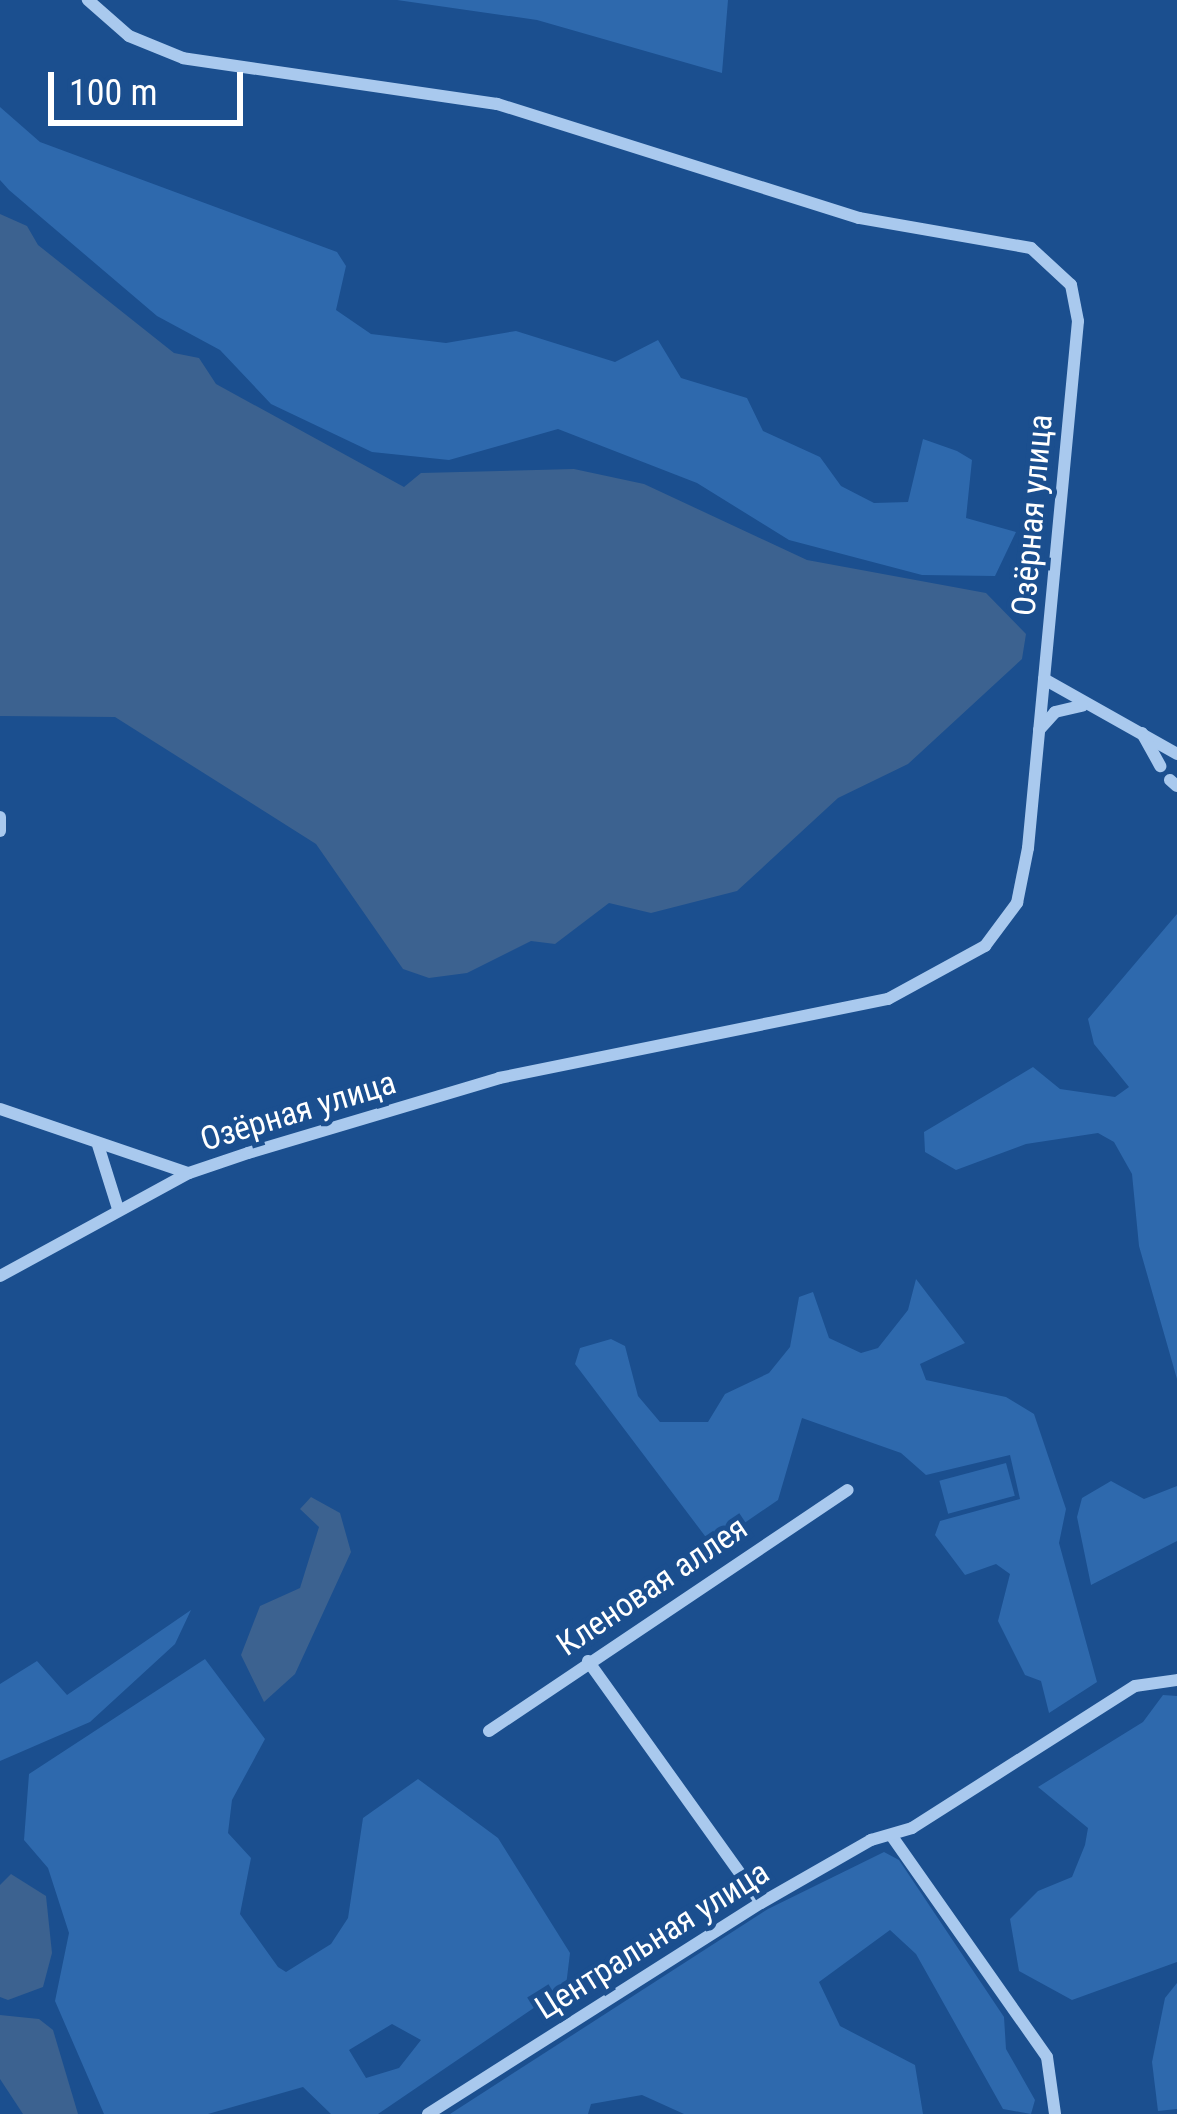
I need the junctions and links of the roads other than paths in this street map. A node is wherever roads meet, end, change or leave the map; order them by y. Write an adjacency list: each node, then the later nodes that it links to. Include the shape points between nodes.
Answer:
1 (88, 0): 2 (street, Озёрная улица, via 130,36 183,58 497,104 859,218 1009,241 1048,257 1071,285 1078,321)
2 (1044, 678): 3 (street); 4 (street, Озёрная улица)
3 (1082, 706): 4 (street, via 1054,712); 5 (street)
4 (1039, 731): 12 (street, Озёрная улица, via 1017,902 985,946 925,986 704,1043 499,1078)
5 (1141, 732): 6 (street); 7 (street)
6 (1177, 754)
7 (1160, 766)
8 (0, 818): 9 (street)
9 (0, 830)
10 (0, 1109): 11 (street, Озёрная улица)
11 (98, 1145): 12 (street, Озёрная улица); 13 (street)
12 (189, 1173): 13 (street, Озёрная улица)
13 (118, 1209): 14 (street, Озёрная улица)
14 (0, 1276)
15 (848, 1490): 16 (street, Кленовая аллея)
16 (588, 1661): 18 (street, Кленовая аллея); 20 (street)
17 (1177, 1680): 19 (street, Центральная улица, via 1135,1686)
18 (489, 1731)
19 (891, 1834): 20 (street, Центральная улица); 22 (street, via 1047,2057)
20 (761, 1903): 21 (street, Центральная улица)
21 (428, 2114)
22 (1055, 2114)

